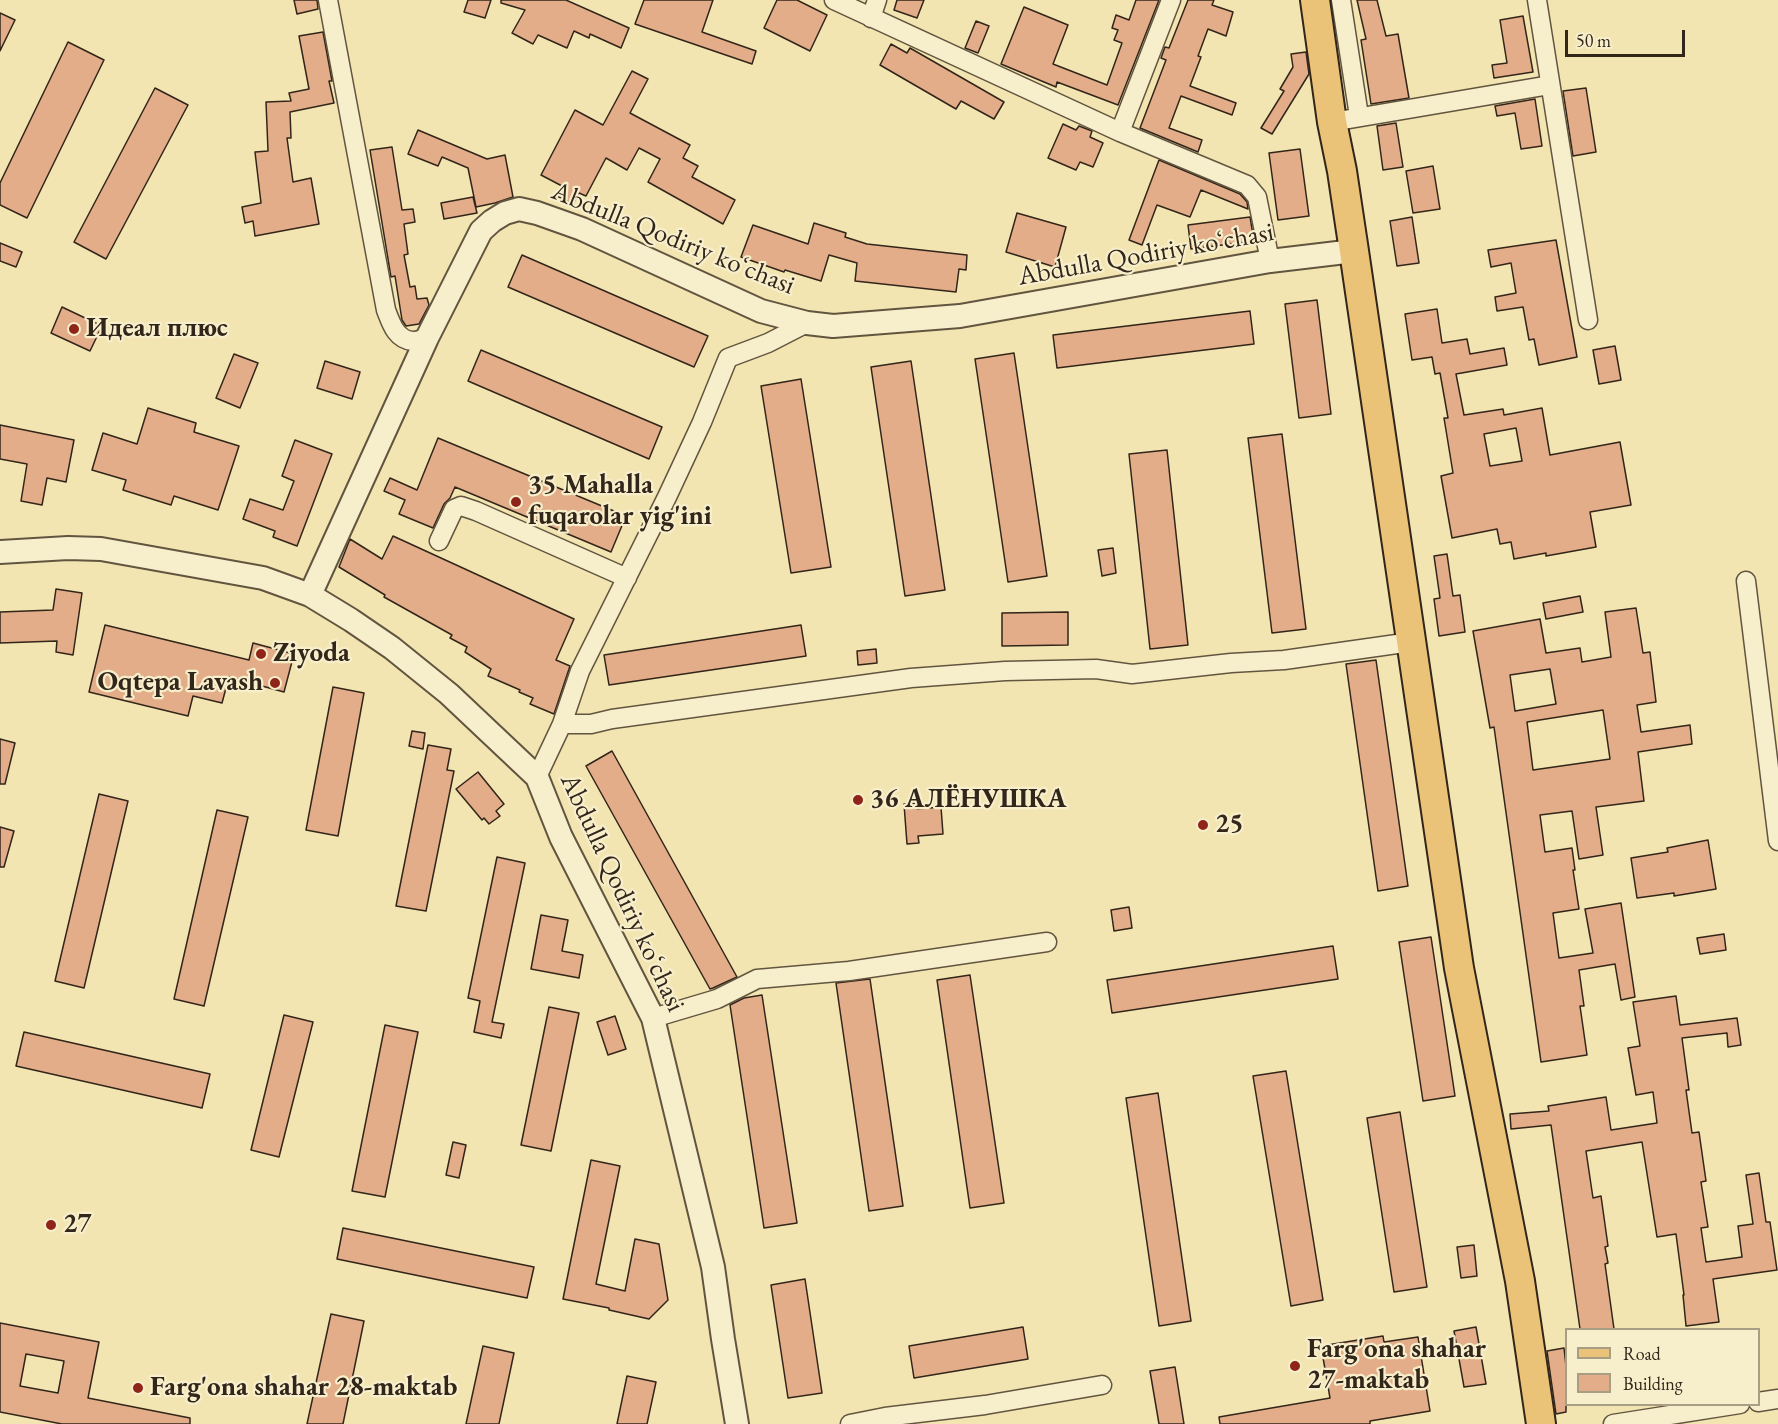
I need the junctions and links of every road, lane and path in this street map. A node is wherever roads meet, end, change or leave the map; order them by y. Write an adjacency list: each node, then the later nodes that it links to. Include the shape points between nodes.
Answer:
1 (328, 0): 16 (street, via 386,310 396,333 403,338)
2 (834, 0): 8 (street)
3 (877, 0): 8 (street)
4 (1171, 0): 11 (street)
5 (1315, 0): 10 (main road)
6 (1341, 0): 10 (street)
7 (1537, 0): 9 (street)
8 (871, 18): 11 (street)
9 (1550, 85): 10 (street); 14 (street)
10 (1346, 119): 12 (main road, via 1342,171)
11 (1120, 132): 13 (street, via 1247,185 1257,196)
12 (1354, 251): 13 (street, Abdulla Qodiriy koʻchasi); 22 (main road)
13 (1270, 261): 15 (street, Abdulla Qodiriy koʻchasi, via 960,316 855,326)
14 (1588, 320)
15 (807, 323): 16 (street, Abdulla Qodiriy koʻchasi, via 761,311 582,229 519,210 499,217 481,231 457,297); 19 (street, via 728,358 702,422)
16 (427, 338): 21 (street, Abdulla Qodiriy koʻchasi)
17 (439, 541): 19 (street, via 454,510 460,506)
18 (0, 552): 21 (street, Abdulla Qodiriy koʻchasi, via 101,549 263,578)
19 (627, 578): 23 (street, via 580,671)
20 (1746, 581): 25 (street)
21 (310, 595): 24 (street, Abdulla Qodiriy koʻchasi, via 392,648)
22 (1411, 642): 23 (street, via 1284,660 1132,674 1096,669 911,678 591,724); 34 (main road, via 1459,968 1520,1281)
23 (562, 724): 24 (street)
24 (537, 777): 27 (street, Abdulla Qodiriy koʻchasi, via 561,837)
25 (1778, 841)
26 (1047, 942): 27 (street, via 849,971 757,980 717,999)
27 (653, 1018): 32 (street, Abdulla Qodiriy koʻchasi, via 713,1267)
28 (1102, 1385): 33 (street)
29 (1778, 1399): 30 (street)
30 (1760, 1402)
31 (1727, 1406): 35 (street)
32 (737, 1424)
33 (850, 1424)
34 (1540, 1424)
35 (1613, 1424)

